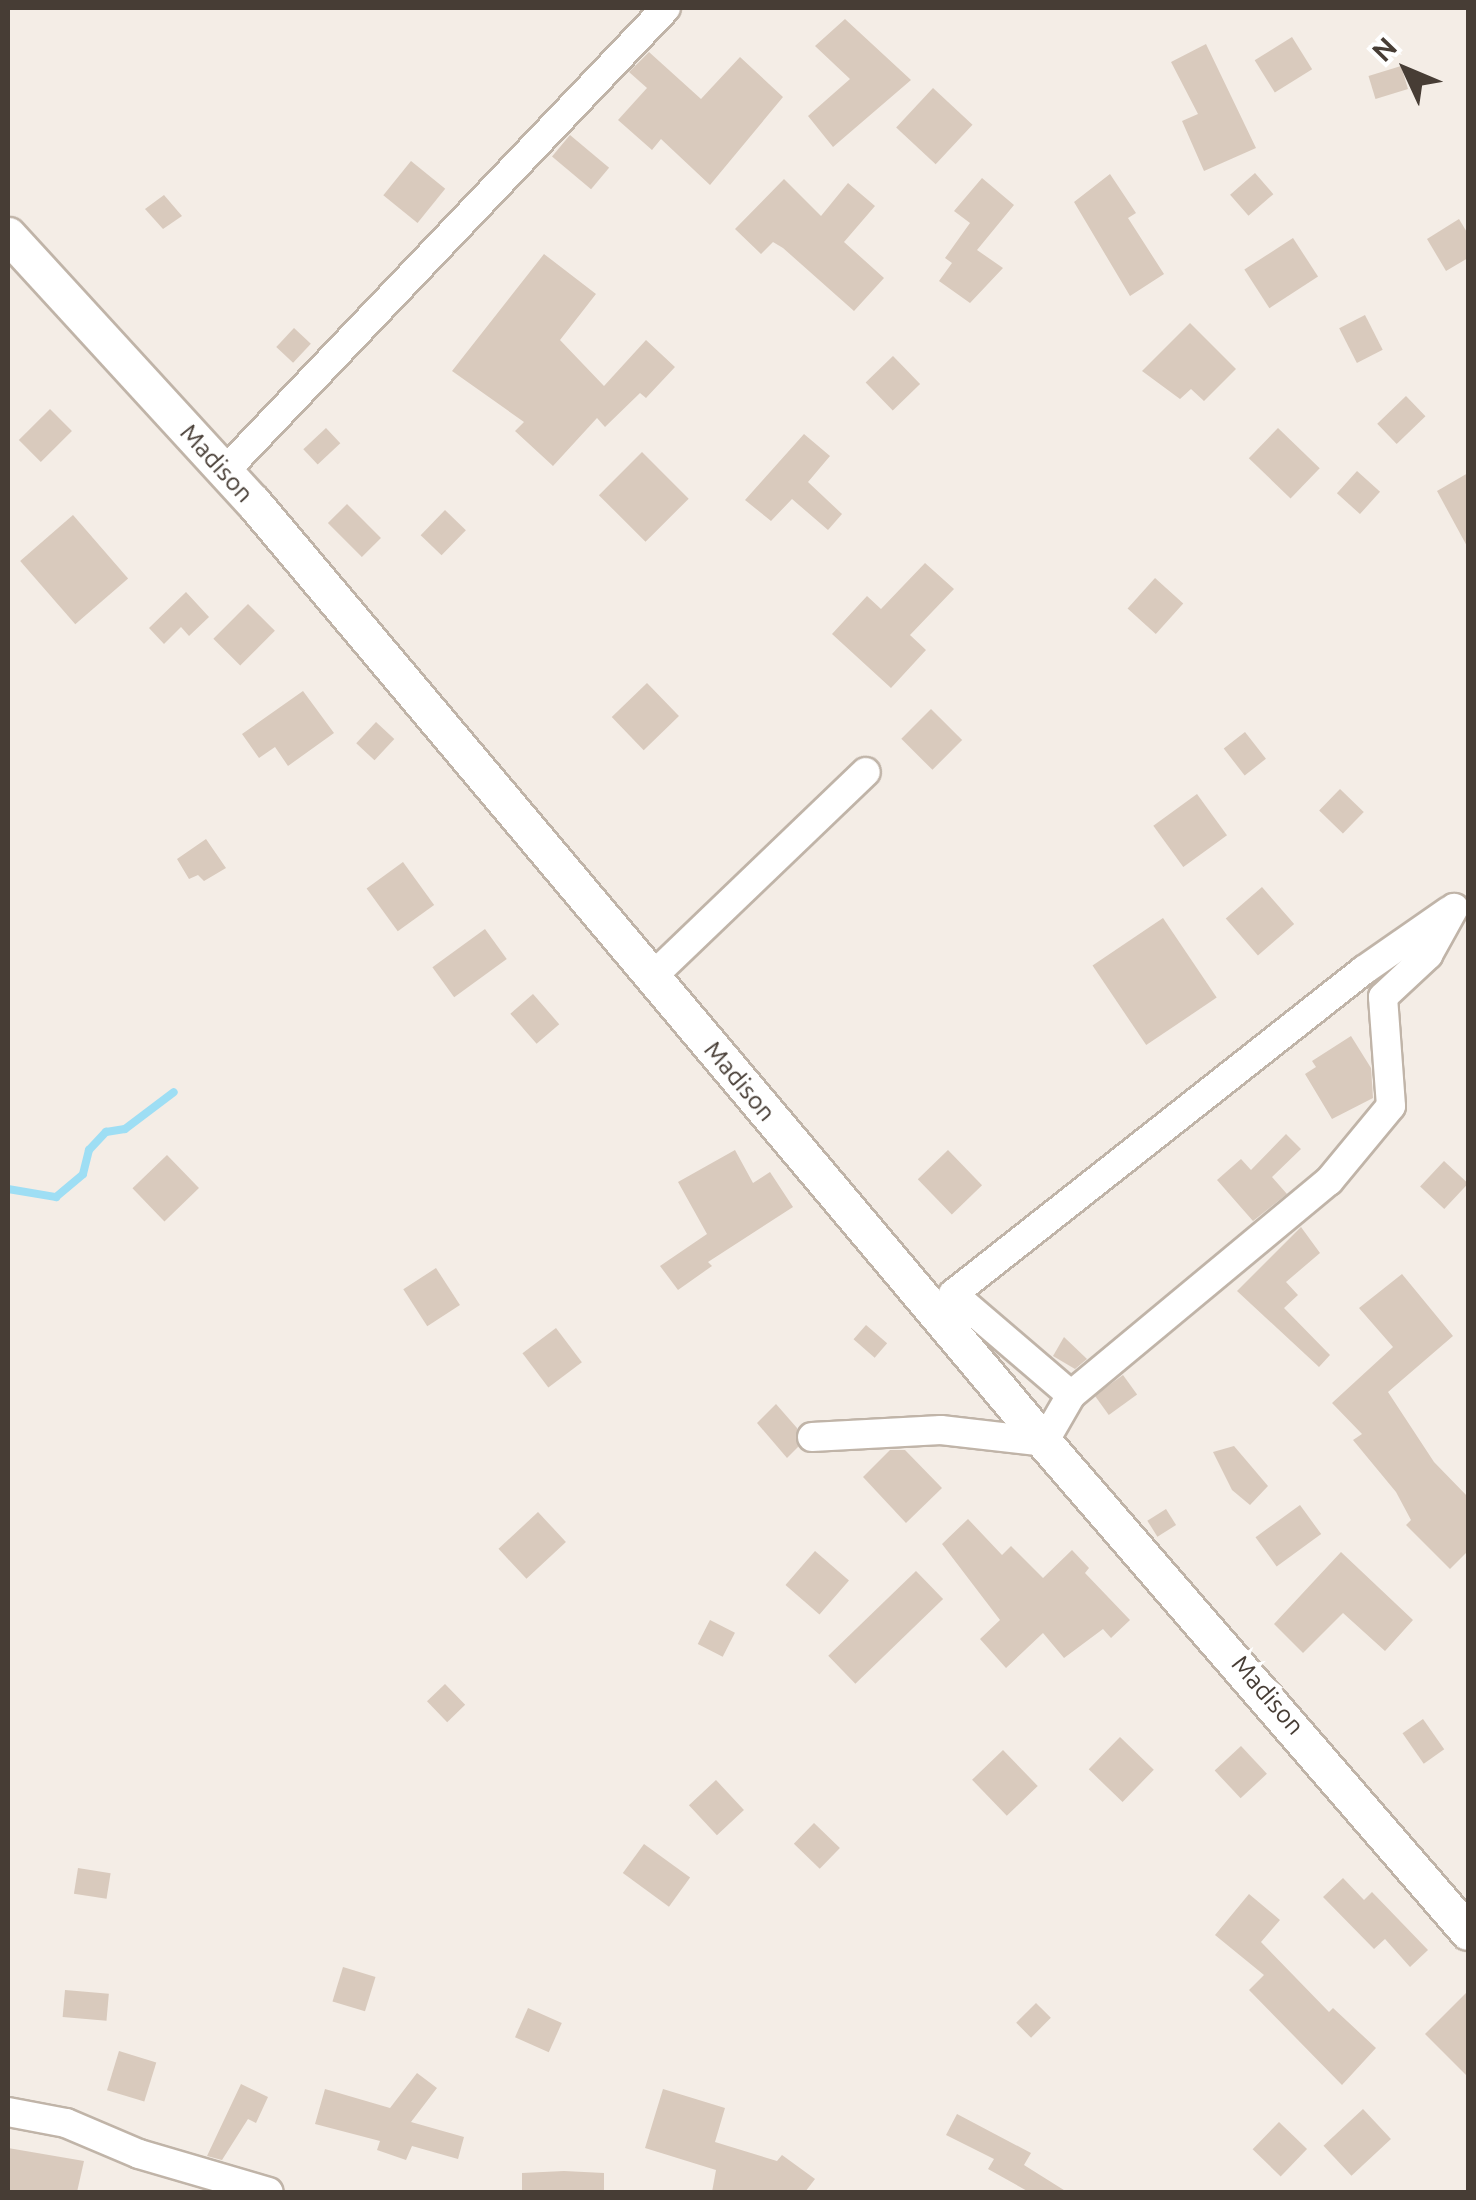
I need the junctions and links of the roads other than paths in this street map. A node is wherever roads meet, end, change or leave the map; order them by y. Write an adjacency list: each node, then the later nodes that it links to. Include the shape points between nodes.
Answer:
1 (666, 8): 3 (street)
2 (8, 235): 3 (street, Madison)
3 (225, 472): 5 (street, Madison)
4 (866, 772): 5 (street)
5 (652, 977): 8 (street, Madison)
6 (1071, 1395): 6 (street, via 1329,1181 1391,1106 1383,997 1428,955 1454,908 1364,970 953,1294); 8 (street)
7 (812, 1437): 8 (street, via 941,1430)
8 (1044, 1442): 9 (street, Madison)
9 (1468, 1932)
10 (8, 2112): 11 (street)
11 (38, 2117): 12 (street); 13 (street)
12 (8, 2120)
13 (268, 2192)

